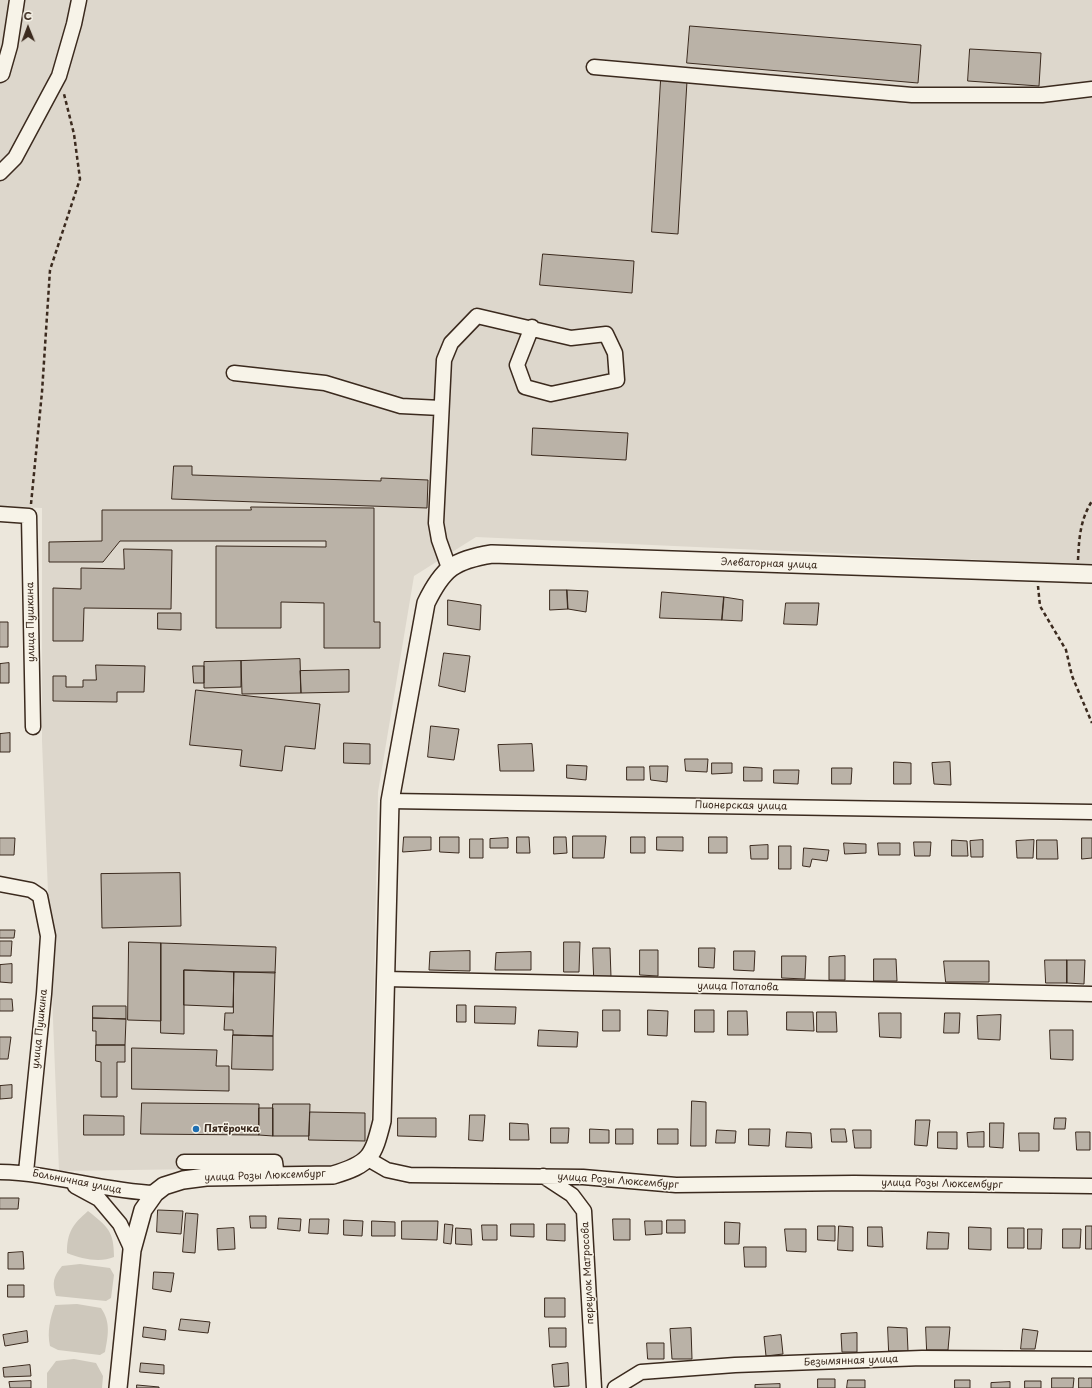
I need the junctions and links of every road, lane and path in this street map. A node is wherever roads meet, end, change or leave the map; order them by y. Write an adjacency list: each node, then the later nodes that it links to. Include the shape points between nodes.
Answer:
1 (17, 0): 4 (street, via 10,46)
2 (78, 0): 5 (street)
3 (594, 67): 6 (street, via 912,94 1042,95)
4 (0, 75)
5 (59, 76): 7 (street, via 14,158); 13 (path, via 74,134 80,179 50,270 42,392)
6 (1092, 89)
7 (0, 173)
8 (532, 327): 8 (street, via 571,338 606,334 615,353 617,380 551,394 525,387 517,365); 10 (street, via 477,316 451,343 444,360)
9 (234, 373): 10 (street, via 325,383 401,406)
10 (441, 408): 14 (street, via 436,523)
11 (1092, 502): 16 (path, via 1084,514 1080,529)
12 (0, 514): 13 (street)
13 (29, 516): 18 (street, улица Пушкина)
14 (449, 568): 15 (main road, Элеваторная улица, via 468,558 492,554); 19 (main road, via 434,586 426,603)
15 (1036, 573): 16 (main road, Элеваторная улица); 17 (path, via 1040,606 1066,650 1072,676)
16 (1084, 574)
17 (1092, 723)
18 (33, 727)
19 (390, 801): 20 (street, Пионерская улица); 22 (main road)
20 (1092, 812)
21 (0, 884): 27 (street, улица Пушкина, via 31,890 40,896 48,936)
22 (385, 979): 23 (street, улица Потапова); 24 (main road, via 382,1121)
23 (1092, 994)
24 (368, 1159): 28 (street, улица Розы Люксембург, via 386,1170 410,1175); 30 (main road, улица Розы Люксембург, via 351,1170 333,1175)
25 (184, 1162): 30 (street, via 275,1162)
26 (0, 1172): 27 (street, Больничная улица)
27 (26, 1172): 29 (street, Больничная улица)
28 (543, 1176): 31 (street, улица Розы Люксембург, via 676,1185 854,1183); 36 (street, переулок Матросова, via 572,1195 584,1211)
29 (57, 1177): 32 (street, Больничная улица, via 127,1192); 33 (street, via 99,1199 120,1224)
30 (276, 1177): 32 (main road, улица Розы Люксембург, via 183,1180 164,1186)
31 (1092, 1186)
32 (155, 1193): 33 (main road, via 144,1210)
33 (132, 1250): 35 (main road)
34 (1092, 1359): 37 (street, Безымянная улица, via 922,1358 735,1365 641,1372)
35 (118, 1388)
36 (594, 1388)
37 (615, 1388)

